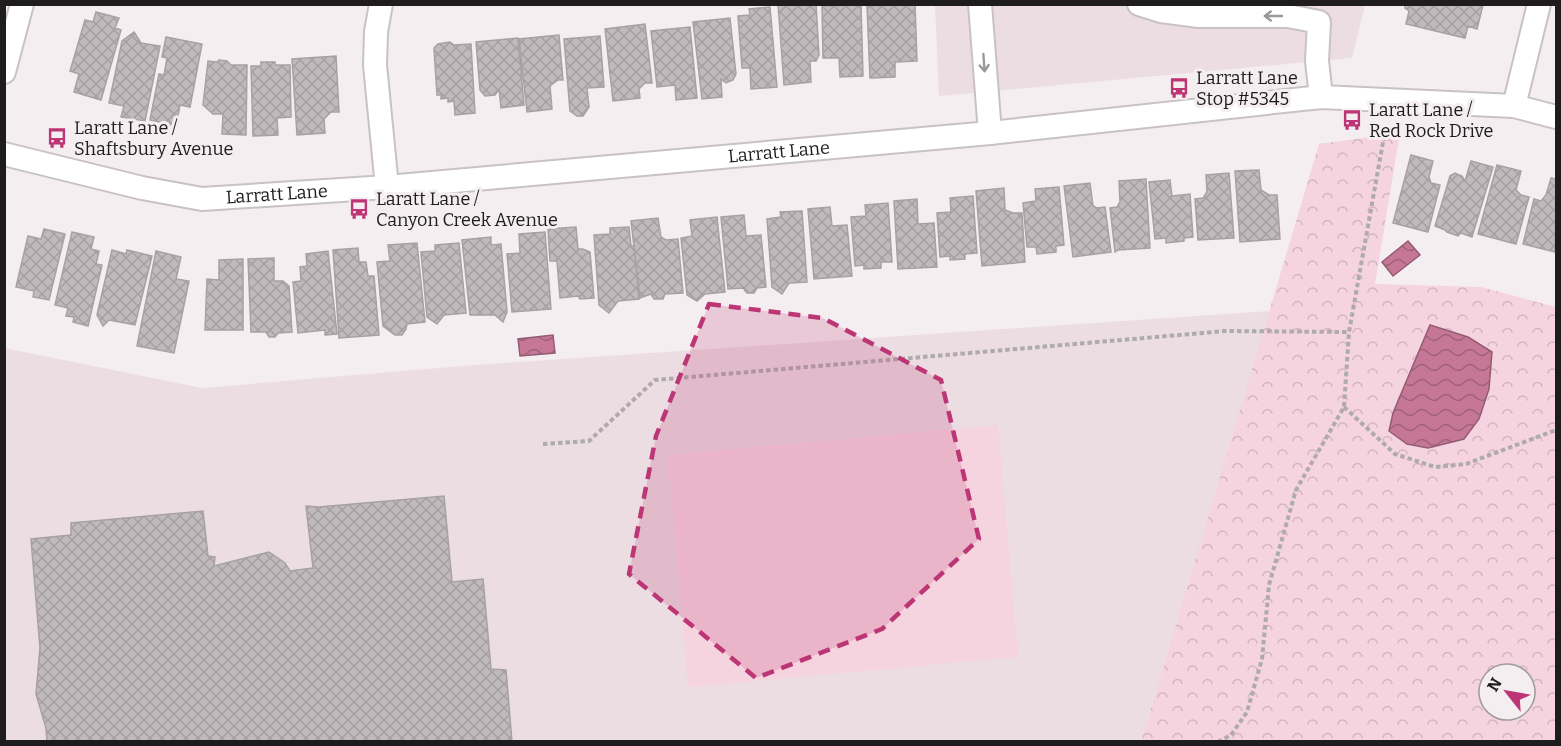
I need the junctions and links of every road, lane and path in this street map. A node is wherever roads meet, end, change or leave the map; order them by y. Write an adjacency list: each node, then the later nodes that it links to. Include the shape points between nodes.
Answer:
1 (22, 4): 8 (street)
2 (381, 4): 15 (street, via 375,66)
3 (980, 4): 13 (street, one-way to 13)
4 (1139, 4): 6 (street, via 1199,16)
5 (1539, 4): 10 (street)
6 (1209, 10): 7 (street, one-way to 6, via 1288,16)
7 (1322, 14): 9 (street, via 1317,61)
8 (4, 72)
9 (1321, 97): 10 (street, Larratt Lane); 13 (street, Larratt Lane)
10 (1514, 106): 11 (street, Larratt Lane)
11 (1557, 117)
12 (1385, 131): 16 (path)
13 (990, 133): 15 (street, Larratt Lane)
14 (4, 154): 15 (street, Larratt Lane, via 202,199)
15 (387, 187)
16 (1349, 332): 17 (path); 19 (path, via 1226,331 655,380 589,441)
17 (1344, 407): 18 (path, via 1395,454 1435,467 1466,464); 20 (path, via 1296,490 1269,585 1262,659 1247,712 1231,735)
18 (1557, 430)
19 (543, 444)
20 (1218, 741)

